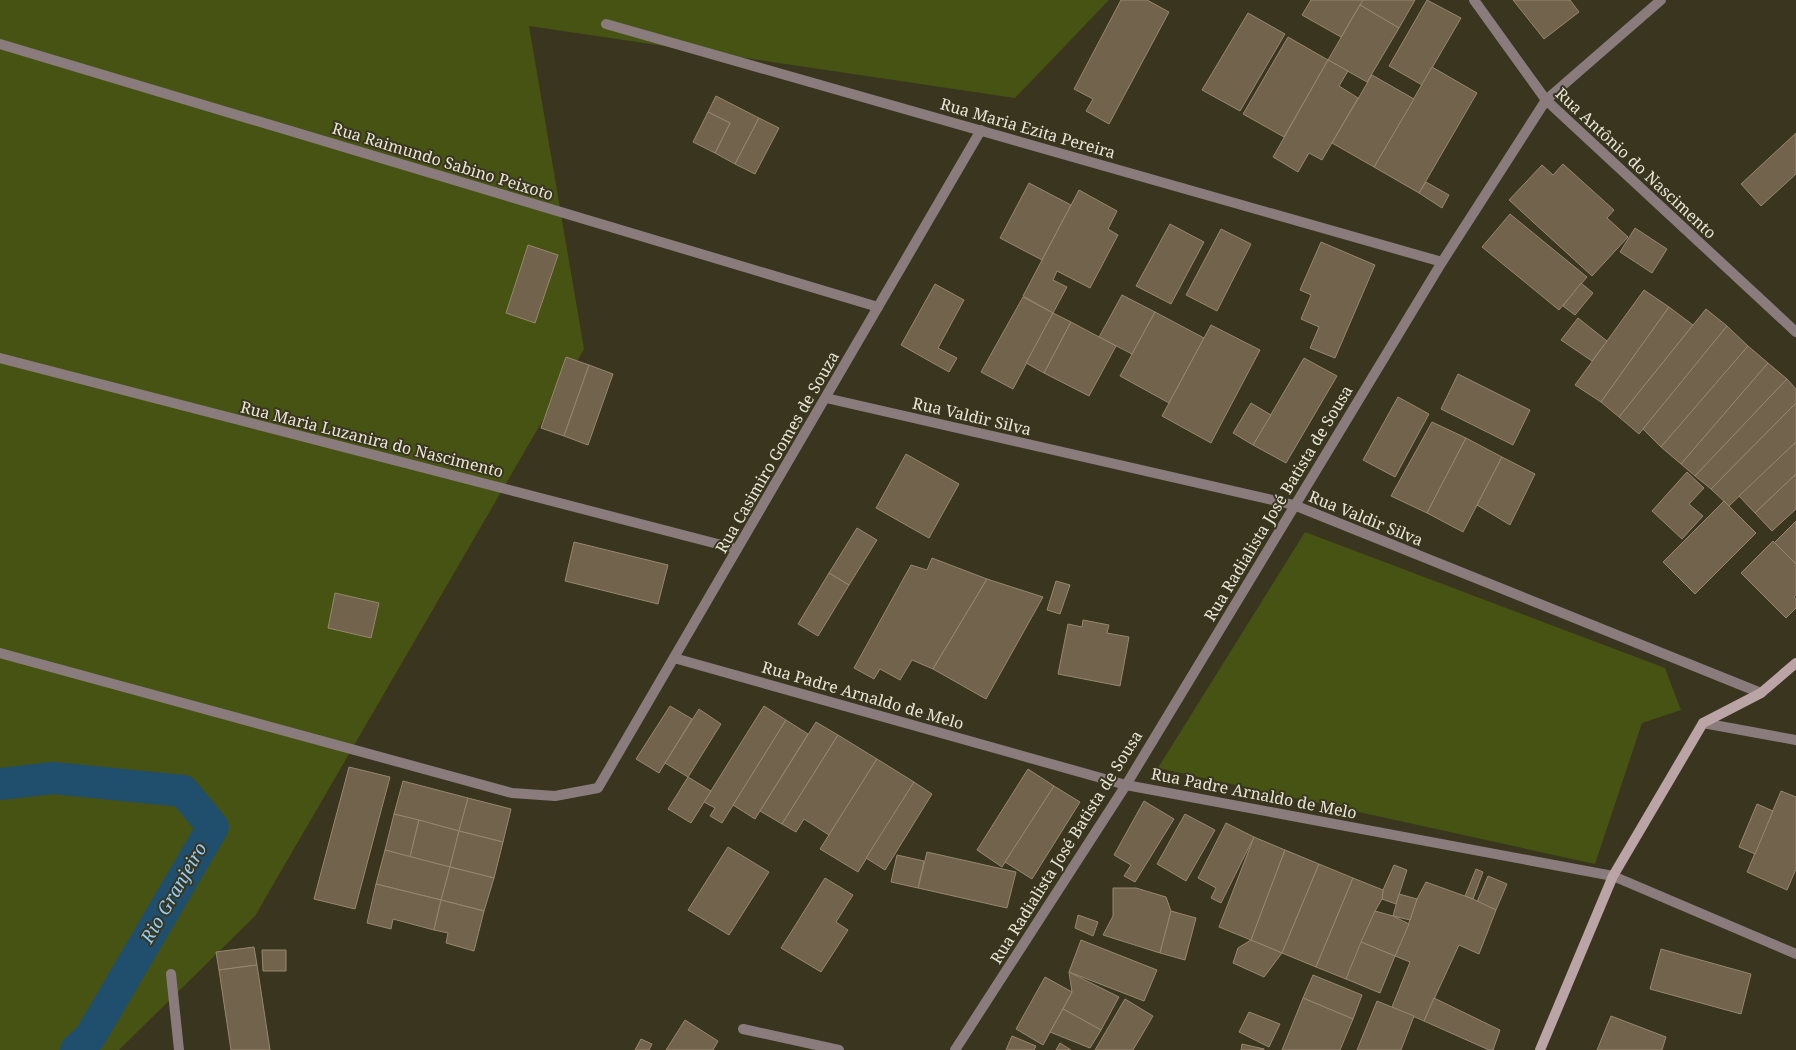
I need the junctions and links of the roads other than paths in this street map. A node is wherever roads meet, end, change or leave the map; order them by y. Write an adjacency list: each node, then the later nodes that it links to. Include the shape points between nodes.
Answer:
1 (1474, 0): 5 (street, Rua Antônio do Nascimento)
2 (1661, 0): 5 (street, Rua Radialista José Batista de Sousa)
3 (606, 24): 6 (street, Rua Maria Ezita Pereira)
4 (0, 44): 8 (street, Rua Raimundo Sabino Peixoto)
5 (1546, 100): 7 (street, Rua Radialista José Batista de Sousa); 9 (street, Rua Antônio do Nascimento)
6 (981, 130): 7 (street, Rua Maria Ezita Pereira); 8 (street, Rua Casimiro Gomes de Souza)
7 (1442, 262): 12 (street, Rua Radialista José Batista de Sousa)
8 (878, 307): 11 (street, Rua Casimiro Gomes de Souza)
9 (1796, 332)
10 (0, 358): 13 (street, Rua Maria Luzanira do Nascimento)
11 (826, 398): 12 (street, Rua Valdir Silva); 13 (street, Rua Casimiro Gomes de Souza)
12 (1294, 505): 17 (street, Rua Valdir Silva); 20 (street, Rua Radialista José Batista de Sousa)
13 (737, 549): 15 (street, Rua Casimiro Gomes de Souza)
14 (0, 653): 15 (street, Rua Casimiro Gomes de Souza, via 512,794 555,796 598,788)
15 (674, 658): 20 (street, Rua Padre Arnaldo de Melo)
16 (1796, 663): 17 (street)
17 (1760, 693): 18 (street)
18 (1703, 723): 19 (street); 21 (street)
19 (1796, 740)
20 (1126, 785): 21 (street, Rua Padre Arnaldo de Melo); 27 (street, Rua Radialista José Batista de Sousa)
21 (1614, 876): 22 (street, Rua Padre Arnaldo de Melo); 28 (street)
22 (1796, 954)
23 (171, 974): 25 (street)
24 (743, 1029): 26 (street)
25 (179, 1050)
26 (839, 1050)
27 (955, 1050)
28 (1540, 1050)

